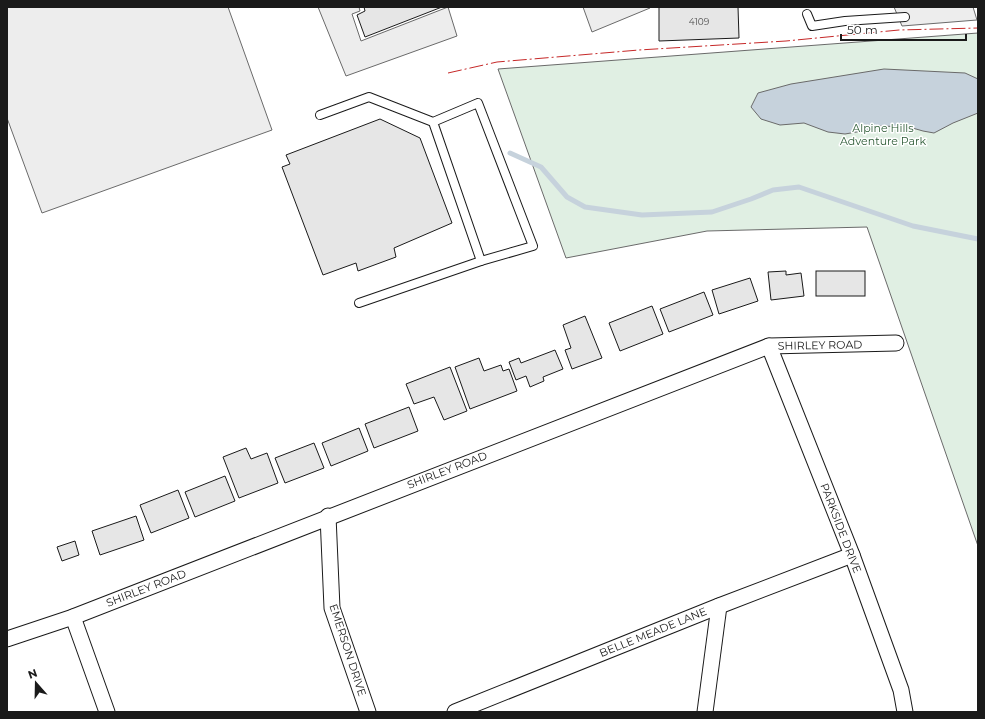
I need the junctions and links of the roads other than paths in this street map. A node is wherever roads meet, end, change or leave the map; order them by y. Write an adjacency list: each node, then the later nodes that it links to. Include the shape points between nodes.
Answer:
1 (807, 14): 2 (lane, via 812,26)
2 (905, 17)
3 (320, 115): 4 (lane, via 369,97)
4 (433, 122): 5 (lane); 5 (lane, via 478,103 533,246)
5 (481, 261): 6 (lane)
6 (359, 303)
7 (896, 343): 8 (street, SHIRLEY ROAD)
8 (769, 346): 9 (street, SHIRLEY ROAD); 10 (street, PARKSIDE DRIVE)
9 (328, 516): 12 (street, SHIRLEY ROAD); 15 (street, EMERSON DRIVE, via 332,608)
10 (852, 555): 11 (street, BELLE MEADE LANE); 18 (street, PARKSIDE DRIVE, via 901,690)
11 (719, 606): 16 (street, BELLE MEADE LANE); 17 (street)
12 (73, 616): 13 (street, SHIRLEY ROAD); 14 (street)
13 (7, 639)
14 (108, 712)
15 (368, 712)
16 (455, 712)
17 (705, 712)
18 (905, 712)

